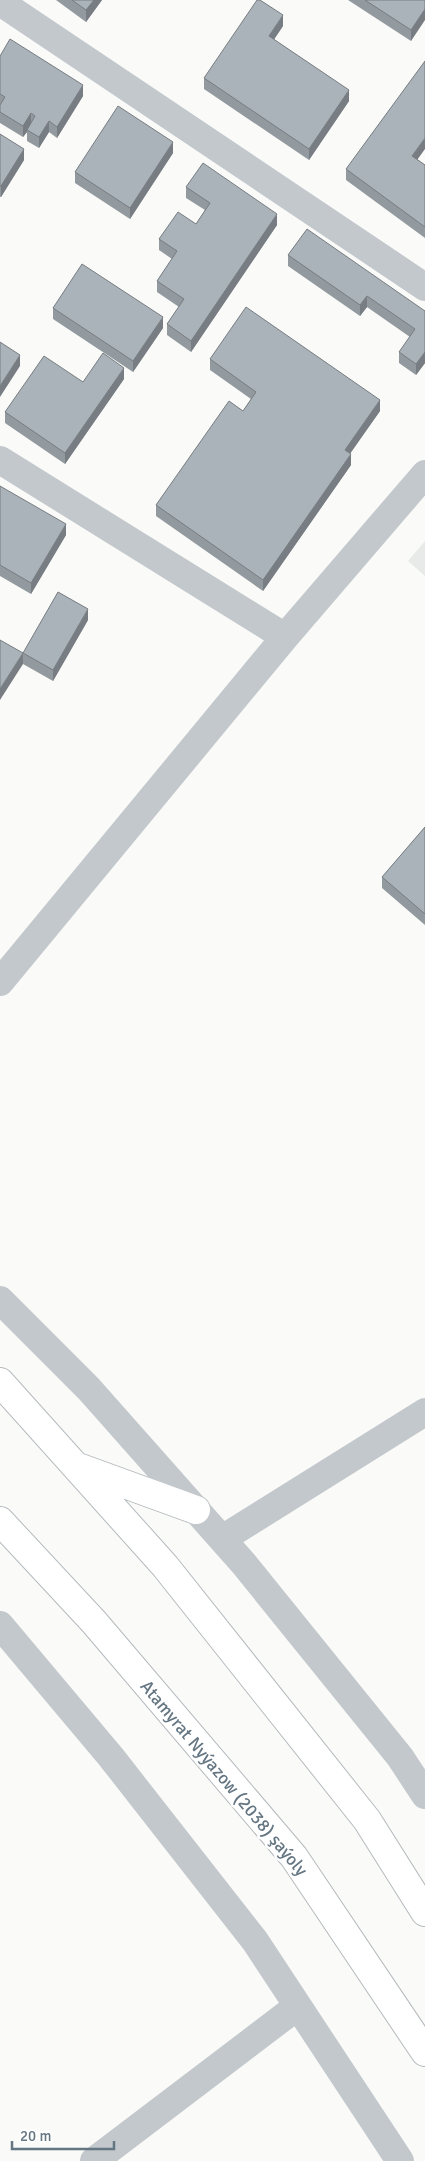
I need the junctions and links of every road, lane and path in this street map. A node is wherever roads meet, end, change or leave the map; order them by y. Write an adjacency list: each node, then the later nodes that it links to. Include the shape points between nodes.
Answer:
1 (0, 2): 2 (street)
2 (425, 287)
3 (0, 460): 5 (street)
4 (425, 474): 5 (street)
5 (285, 637): 6 (street)
6 (0, 982)
7 (0, 1300): 11 (street, via 89,1389)
8 (0, 1382): 10 (main road)
9 (425, 1412): 13 (street)
10 (75, 1466): 11 (main road); 16 (main road, via 164,1566 367,1820)
11 (196, 1510): 13 (street)
12 (0, 1522): 18 (main road, Atamyrat Nyýazow (2038) şaýoly, via 94,1622 294,1857)
13 (222, 1539): 15 (street, via 400,1757)
14 (0, 1624): 17 (street, via 111,1757 255,1941)
15 (425, 1796)
16 (425, 1912)
17 (298, 2006): 19 (street); 20 (street)
18 (425, 2052)
19 (94, 2161)
20 (400, 2161)

